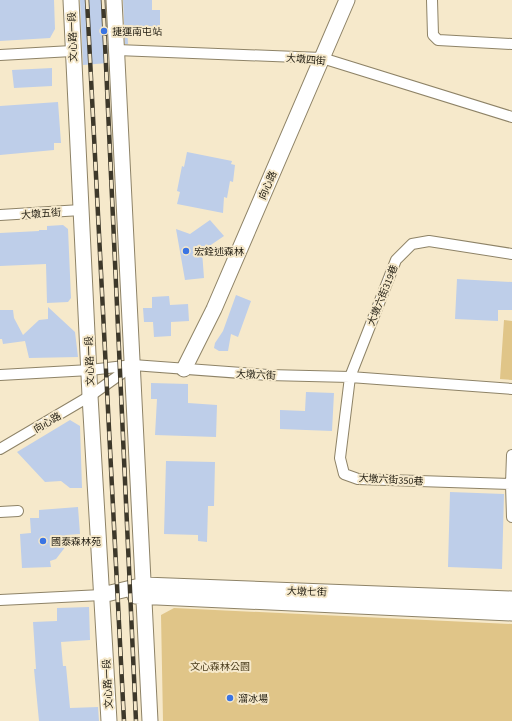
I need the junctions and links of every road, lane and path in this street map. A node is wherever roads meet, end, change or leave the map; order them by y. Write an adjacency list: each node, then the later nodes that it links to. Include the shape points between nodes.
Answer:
1 (71, 0): 7 (main road, 文心路一段)
2 (114, 0): 6 (main road)
3 (347, 0): 9 (main road, 向心路)
4 (432, 0): 5 (street, via 433,35 438,40)
5 (512, 44)
6 (117, 50): 9 (street, 大墩四街); 14 (main road)
7 (72, 51): 8 (street); 11 (main road, 文心路一段)
8 (0, 55)
9 (322, 58): 10 (street, 大墩四街); 15 (main road, 向心路, via 214,309)
10 (512, 117)
11 (81, 210): 12 (street, 大墩五街); 16 (main road, 文心路一段)
12 (0, 215)
13 (512, 254): 18 (street, 大墩六街319巷, via 429,241 412,244 396,260)
14 (133, 365): 15 (street, 大墩六街); 16 (street, 大墩六街); 20 (street, 向心路); 27 (main road)
15 (184, 369): 18 (street, 大墩六街)
16 (90, 370): 17 (street, 大墩六街); 20 (main road, 文心路一段)
17 (0, 375)
18 (350, 377): 19 (street, 大墩六街); 23 (street, 大墩六街350巷, via 340,458 344,474 358,479)
19 (512, 389)
20 (90, 396): 21 (street, 向心路); 28 (main road, 文心路一段)
21 (0, 449)
22 (512, 455): 23 (street)
23 (511, 484): 26 (street)
24 (18, 511): 25 (street)
25 (0, 512)
26 (512, 517)
27 (144, 591): 28 (main road, 大墩七街); 29 (main road, 大墩七街); 31 (main road, 大墩七街); 33 (main road)
28 (102, 595): 30 (street, 大墩七街); 32 (main road, 文心路一段)
29 (512, 599)
30 (0, 600)
31 (512, 613)
32 (109, 721)
33 (150, 721)

